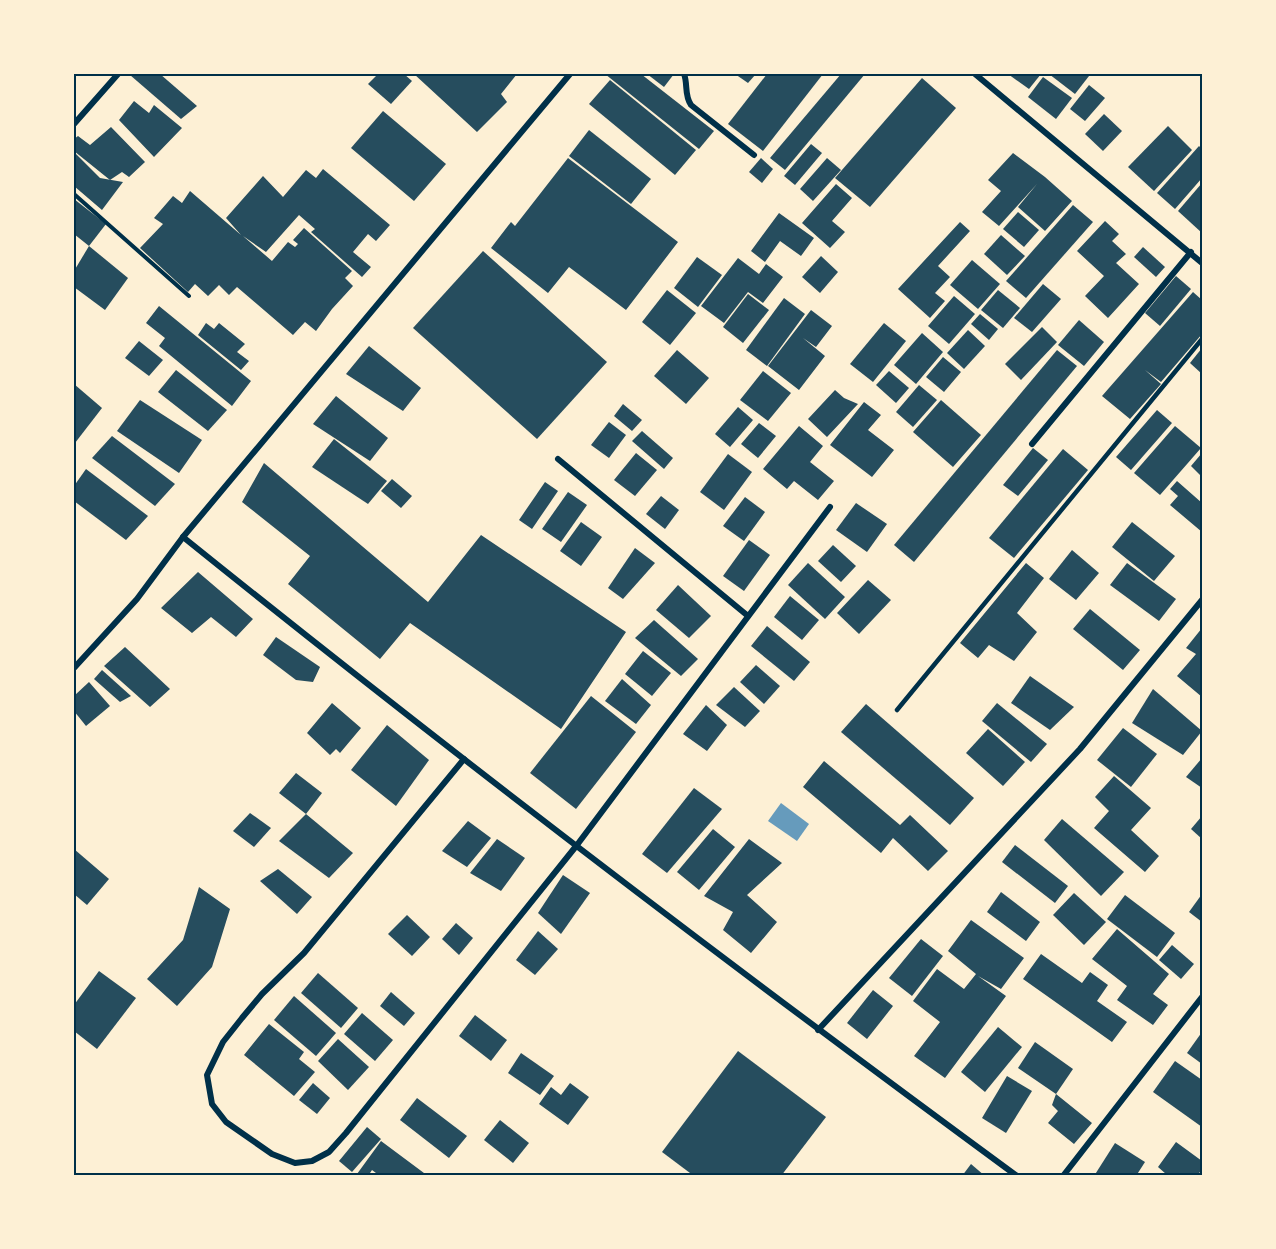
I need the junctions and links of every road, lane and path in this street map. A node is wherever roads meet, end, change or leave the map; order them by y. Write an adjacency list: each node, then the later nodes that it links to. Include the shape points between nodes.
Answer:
1 (118, 74): 5 (street)
2 (570, 74): 15 (street)
3 (684, 74): 6 (street, via 691,105)
4 (975, 74): 8 (street)
5 (74, 124)
6 (754, 155)
7 (74, 194): 10 (path)
8 (1191, 252): 9 (street); 12 (street)
9 (1203, 263)
10 (189, 296)
11 (1203, 339): 19 (lane)
12 (1032, 444)
13 (558, 459): 17 (street)
14 (830, 507): 17 (street)
15 (183, 537): 18 (street, via 137,599); 20 (street)
16 (1203, 600): 23 (street, via 1080,748)
17 (748, 616): 21 (street)
18 (74, 668)
19 (897, 710)
20 (464, 759): 21 (street); 21 (street, via 304,953 262,994 223,1042 207,1075 212,1104 226,1122 272,1155 295,1163 312,1161 329,1152)
21 (577, 845): 23 (street)
22 (1203, 997): 25 (street)
23 (818, 1030): 24 (street)
24 (1017, 1176)
25 (1063, 1176)

